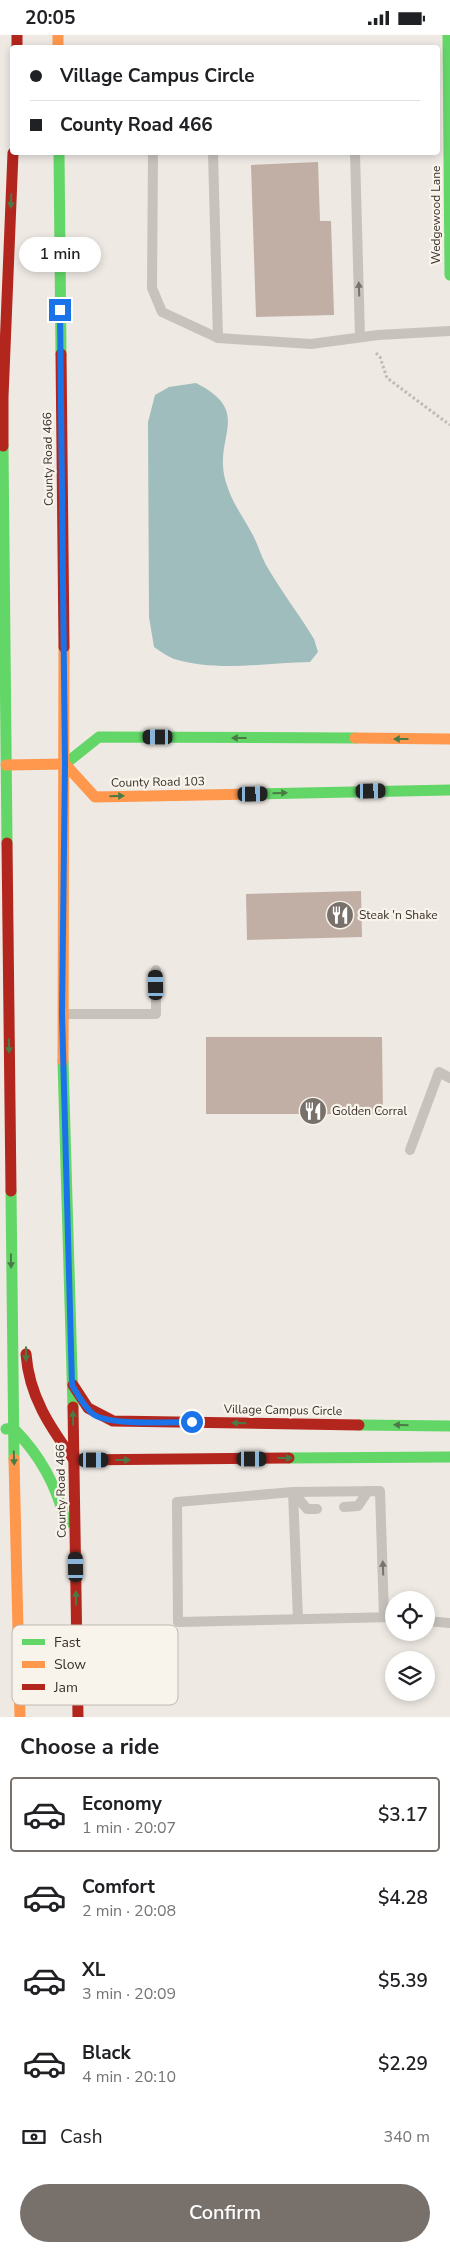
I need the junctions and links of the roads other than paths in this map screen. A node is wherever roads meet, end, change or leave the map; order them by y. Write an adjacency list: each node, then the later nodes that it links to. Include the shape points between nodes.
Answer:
1 (448, 35): 2 (main road, Wedgewood Lane)
2 (445, 71): 8 (main road, Wedgewood Lane)
3 (14, 155): 12 (main road, one-way to 12)
4 (59, 155): 15 (main road, County Road 466)
5 (153, 155): 11 (lane, via 152,288 162,313)
6 (213, 155): 11 (lane)
7 (355, 155): 10 (lane, one-way to 7)
8 (450, 275)
9 (450, 331): 10 (lane)
10 (360, 337): 11 (lane, via 311,344)
11 (218, 338)
12 (2, 479): 13 (main road)
13 (2, 551): 16 (main road)
14 (450, 739): 15 (main road, one-way to 15, via 99,737)
15 (65, 764): 16 (main road); 17 (main road, County Road 103, one-way to 17, via 95,797); 19 (main road, County Road 466)
16 (6, 765): 22 (main road, one-way to 22)
17 (450, 790)
18 (156, 970): 19 (lane, via 156,1014)
19 (62, 1014): 25 (main road, County Road 466)
20 (450, 1078): 21 (lane, via 439,1072)
21 (410, 1150)
22 (6, 1221): 23 (main road); 27 (main road, one-way to 27)
23 (23, 1249)
24 (26, 1344): 30 (main road, one-way to 30, via 30,1386 42,1413)
25 (72, 1385): 26 (main road, Village Campus Circle, one-way to 25, via 112,1421 93,1414); 30 (main road, County Road 466, one-way to 25)
26 (450, 1426)
27 (13, 1428): 28 (main road); 34 (main road, one-way to 34); 37 (main road, via 42,1459 54,1482)
28 (0, 1429)
29 (450, 1457): 30 (main road, one-way to 29)
30 (74, 1460): 37 (main road, County Road 466)
31 (3, 1478): 34 (main road)
32 (368, 1491): 33 (lane); 35 (lane, via 358,1506); 38 (lane, one-way to 32, via 380,1491)
33 (293, 1492): 36 (lane, via 308,1509); 40 (lane); 40 (lane, via 177,1501 178,1622)
34 (16, 1496): 43 (main road)
35 (344, 1507)
36 (317, 1509)
37 (76, 1567): 44 (main road, County Road 466, one-way to 37)
38 (387, 1591)
39 (385, 1617): 40 (lane)
40 (298, 1619)
41 (435, 1622): 42 (lane)
42 (450, 1623)
43 (18, 1625)
44 (77, 1625)

